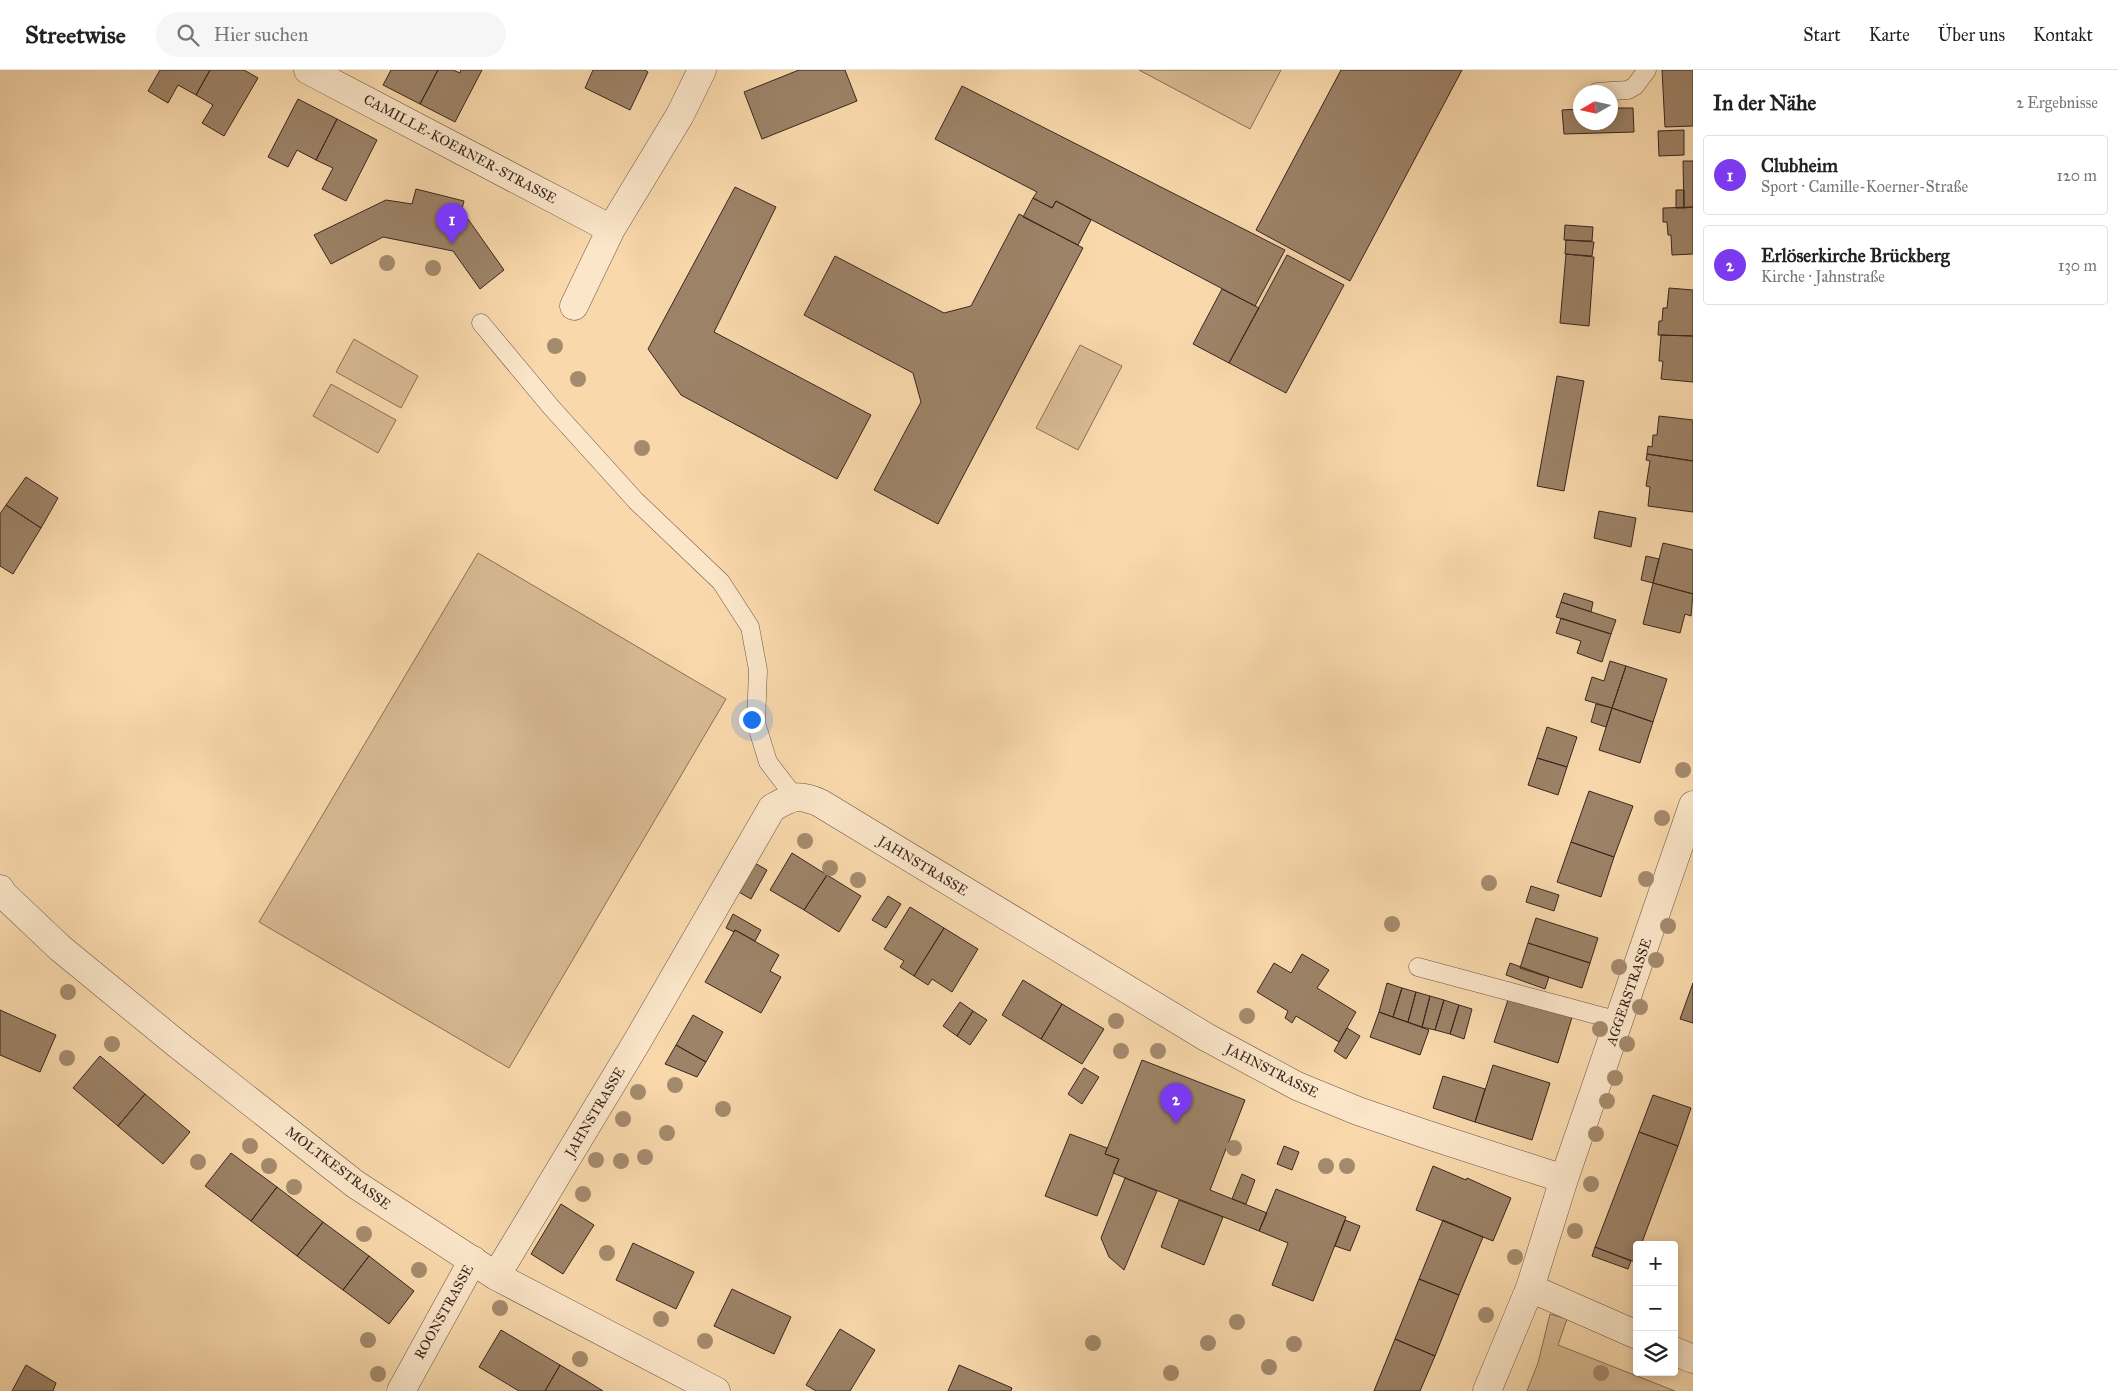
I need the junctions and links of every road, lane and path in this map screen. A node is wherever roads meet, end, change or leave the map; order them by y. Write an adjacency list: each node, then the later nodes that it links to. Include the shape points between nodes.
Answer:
1 (308, 70): 5 (street, CAMILLE-KOERNER-STRASSE)
2 (702, 70): 5 (street, via 680,115)
3 (1647, 70): 4 (lane, via 1635,86)
4 (1618, 91)
5 (611, 229): 6 (street)
6 (574, 306)
7 (481, 323): 8 (lane, via 636,501 721,582 750,627 758,670 756,723 768,762)
8 (794, 796): 13 (street, JAHNSTRASSE, via 820,803 1206,1037 1297,1086 1358,1111); 15 (street, JAHNSTRASSE, via 772,808)
9 (1693, 805): 12 (street, AGGERSTRASSE)
10 (0, 888): 14 (street, MOLTKESTRASSE, via 60,948 176,1044 355,1184)
11 (1418, 967): 12 (lane)
12 (1619, 1021): 13 (street, AGGERSTRASSE)
13 (1564, 1179): 16 (street, AGGERSTRASSE)
14 (472, 1260): 15 (street, MOLTKESTRASSE); 20 (street, ROONSTRASSE)
15 (496, 1276): 21 (street, MOLTKESTRASSE)
16 (1530, 1288): 17 (street); 22 (street, AGGERSTRASSE)
17 (1633, 1333)
18 (1678, 1353): 19 (street)
19 (1693, 1359)
20 (400, 1391)
21 (716, 1391)
22 (1487, 1391)

